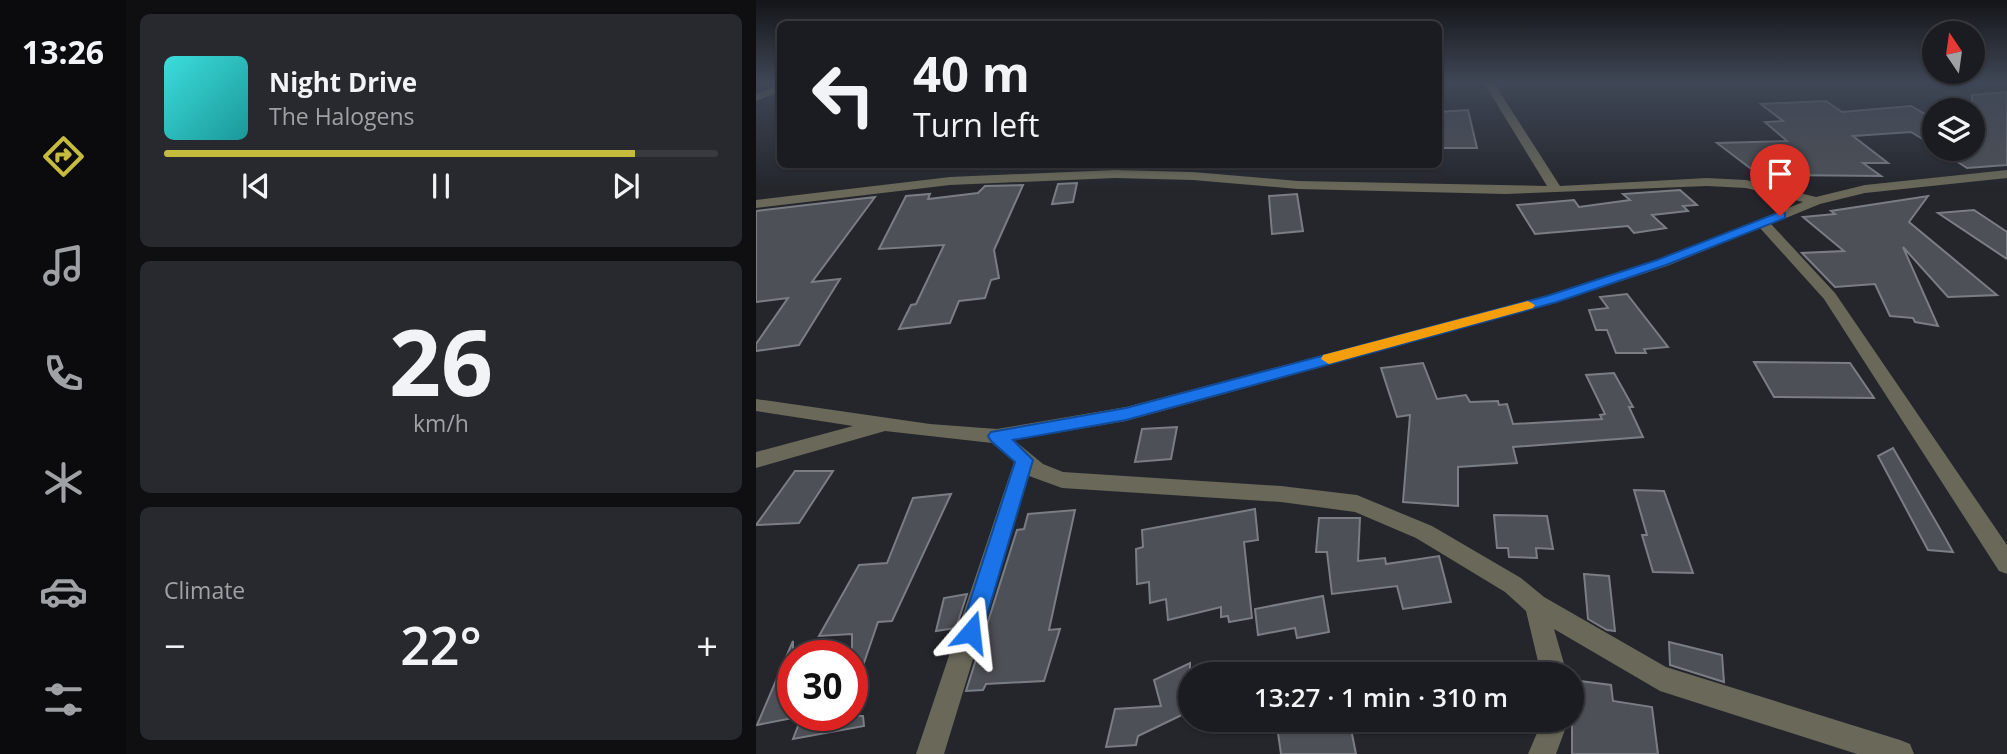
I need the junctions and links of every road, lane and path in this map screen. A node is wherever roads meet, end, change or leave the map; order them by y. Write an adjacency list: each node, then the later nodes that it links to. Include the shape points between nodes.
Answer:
1 (1511, 118): 3 (street)
2 (2007, 174): 4 (street, via 1865,189)
3 (1556, 190): 4 (street, via 1707,182 1746,184); 5 (street, via 1298,185 1102,174 950,181)
4 (1816, 201): 6 (street)
5 (756, 204)
6 (1762, 223): 9 (street, via 1662,263 1552,299 1126,414); 12 (street, via 1830,296)
7 (756, 405): 8 (street)
8 (886, 424): 9 (street); 10 (street)
9 (997, 436): 11 (street)
10 (756, 460)
11 (1024, 460): 13 (street, via 1062,480 1281,494 1357,504 1423,532 1513,585); 16 (street)
12 (2007, 564)
13 (1536, 605): 14 (street); 18 (street, via 1660,678)
14 (1551, 662)
15 (1553, 732): 17 (street)
16 (930, 754)
17 (1542, 754)
18 (1900, 754)

